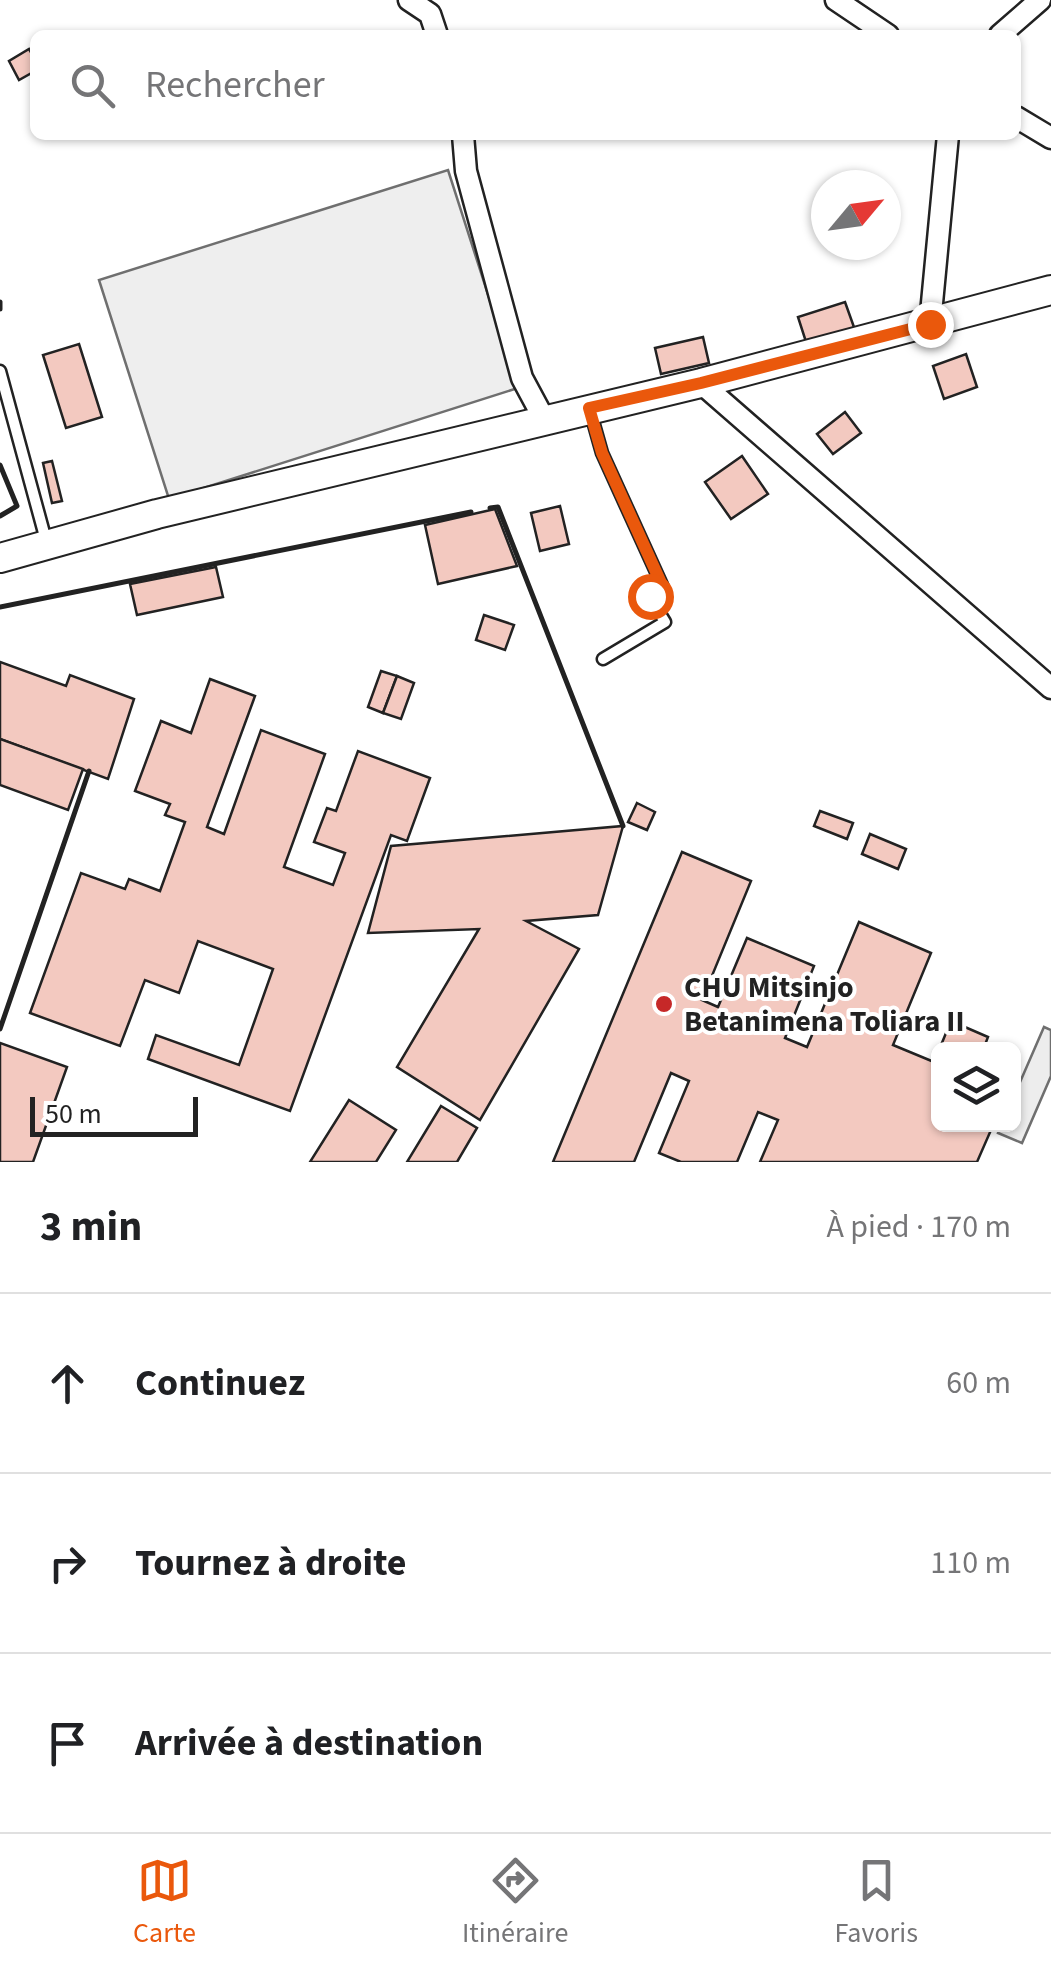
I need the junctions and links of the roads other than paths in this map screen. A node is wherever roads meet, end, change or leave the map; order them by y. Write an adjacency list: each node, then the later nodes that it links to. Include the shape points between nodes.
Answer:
1 (410, 0): 4 (street)
2 (836, 0): 5 (street)
3 (1040, 0): 6 (street)
4 (433, 16)
5 (881, 30)
6 (1006, 30)
7 (1021, 120): 8 (street)
8 (1051, 138)
9 (463, 140): 16 (street, via 522,378)
10 (948, 140): 12 (street)
11 (1051, 290): 12 (street)
12 (930, 324): 14 (street)
13 (0, 371): 17 (lane)
14 (701, 383): 15 (street); 20 (street)
15 (589, 408): 16 (street); 19 (lane, via 602,453 662,585 650,596 665,622)
16 (544, 418): 17 (street)
17 (47, 544): 18 (street)
18 (0, 558)
19 (603, 660)
20 (1051, 688)

